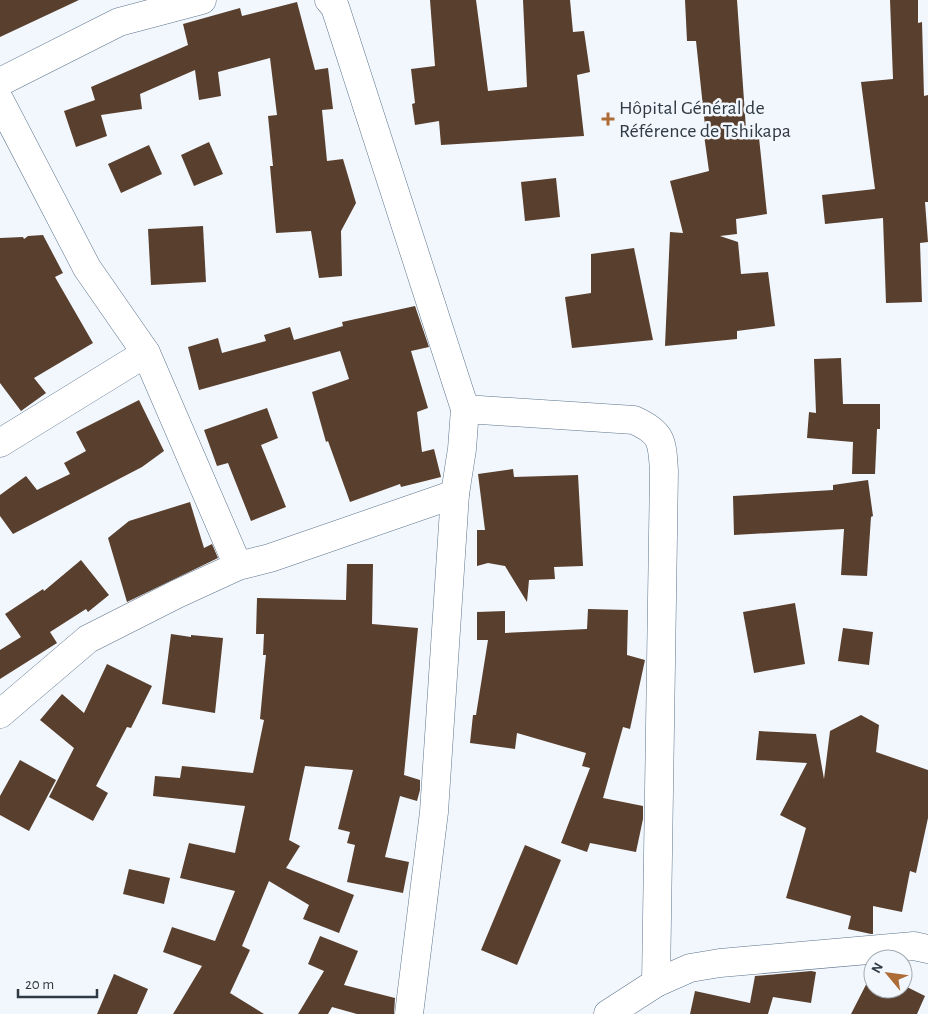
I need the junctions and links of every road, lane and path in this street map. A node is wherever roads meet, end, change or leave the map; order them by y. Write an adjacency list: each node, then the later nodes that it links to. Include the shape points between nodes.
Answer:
1 (202, 0): 3 (street, via 120,22)
2 (329, 0): 6 (street, via 334,7)
3 (0, 82)
4 (0, 101): 5 (street, via 86,268)
5 (146, 354): 7 (street); 9 (street)
6 (465, 409): 8 (street); 12 (street, via 634,420 650,427 662,445)
7 (0, 443)
8 (455, 494): 9 (street); 13 (street, via 434,812)
9 (238, 566): 10 (street, via 88,639)
10 (0, 714)
11 (928, 949): 12 (street, via 914,946 720,963 690,968)
12 (656, 983): 14 (street)
13 (409, 1014)
14 (608, 1014)

